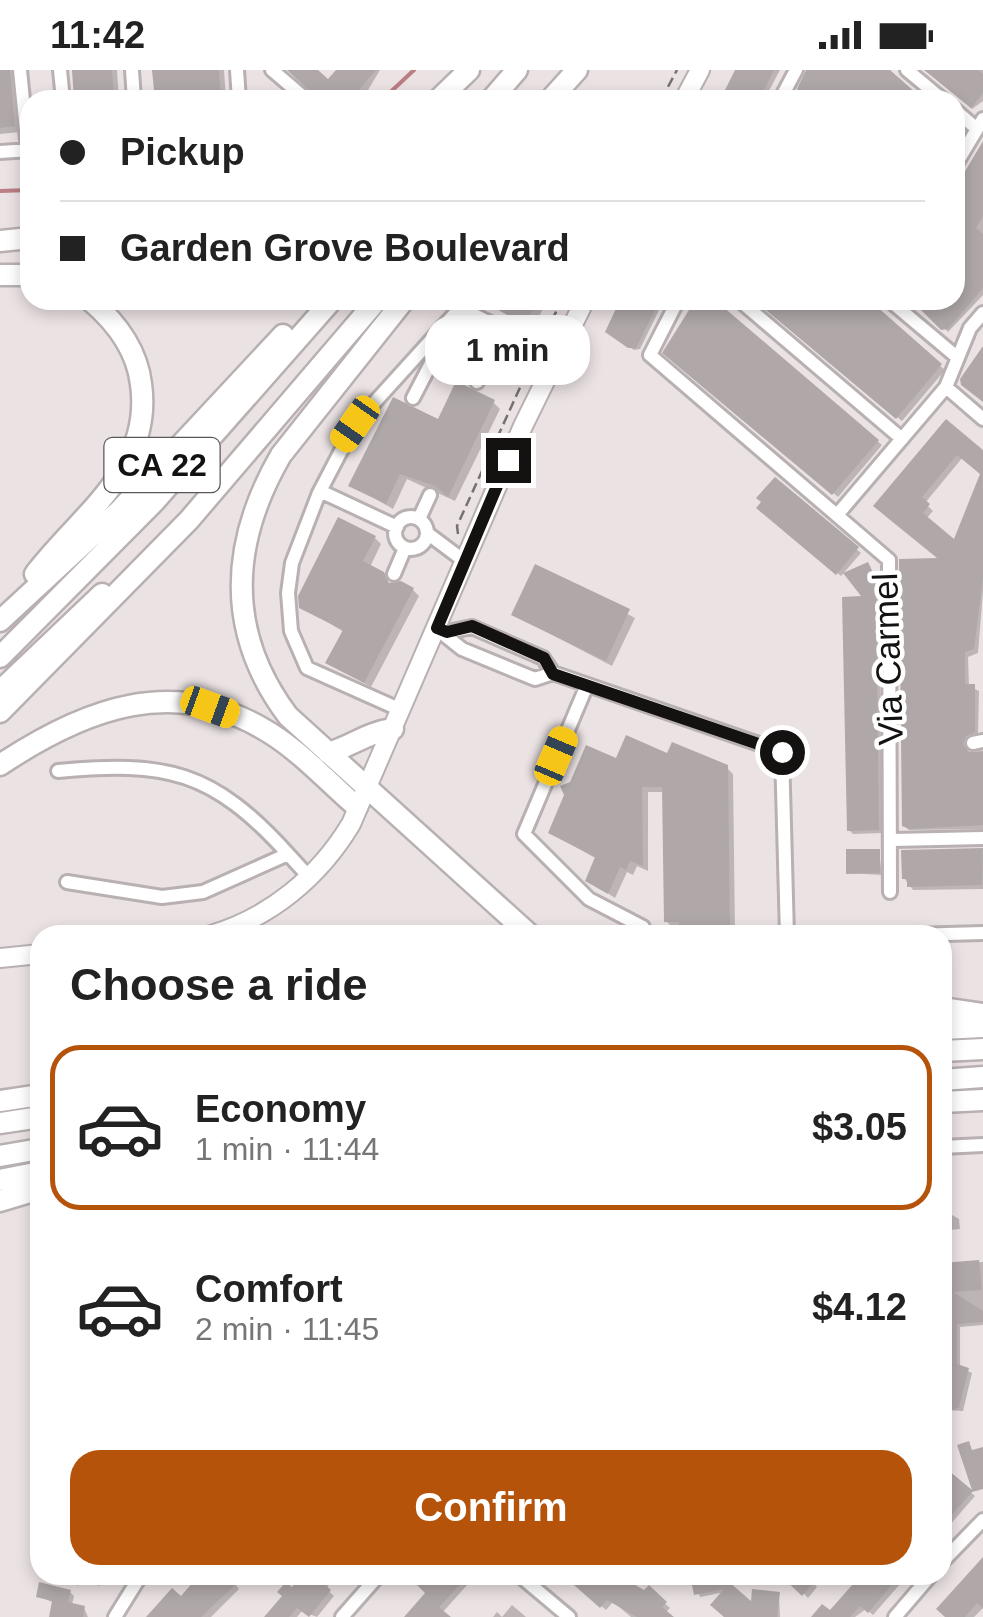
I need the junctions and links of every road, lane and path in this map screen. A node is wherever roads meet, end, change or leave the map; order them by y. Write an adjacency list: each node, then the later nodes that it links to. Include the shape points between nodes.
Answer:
1 (272, 70): 7 (street)
2 (469, 70): 8 (highway)
3 (518, 70): 9 (highway)
4 (531, 70): 10 (highway)
5 (576, 70): 11 (highway)
6 (907, 70): 12 (street)
7 (295, 90)
8 (448, 90)
9 (500, 90)
10 (514, 90)
11 (559, 90)
12 (931, 90)
13 (980, 124): 14 (street)
14 (965, 149)
15 (101, 310): 49 (highway, via 140,372 144,411 136,447 86,519)
16 (305, 310): 49 (highway, CA 22, via 119,511)
17 (323, 310): 51 (highway, via 154,502)
18 (368, 310): 47 (highway, CA 22)
19 (396, 310): 57 (highway, via 281,455 246,529 241,591 251,646 274,697)
20 (458, 310): 38 (street, via 355,424)
21 (459, 310): 35 (street)
22 (464, 310): 29 (street)
23 (557, 310): 30 (path)
24 (580, 310): 31 (main road)
25 (673, 310): 40 (street, Via Carmel, via 650,355)
26 (751, 310): 37 (street)
27 (902, 310): 32 (street)
28 (983, 313): 32 (street)
29 (501, 328): 30 (street); 33 (street)
30 (539, 347): 31 (street); 42 (path)
31 (557, 356): 46 (main road)
32 (958, 358): 34 (street)
33 (477, 382)
34 (946, 387): 36 (street); 37 (street)
35 (412, 398)
36 (983, 419)
37 (902, 439): 40 (street)
38 (320, 491): 43 (street); 56 (street, via 292,563 291,631 306,668 346,681)
39 (430, 496): 41 (street)
40 (837, 515): 62 (street, Via Carmel, via 889,560)
41 (419, 519): 43 (street); 44 (street)
42 (456, 526)
43 (396, 527): 45 (street)
44 (425, 538): 45 (street); 46 (street, via 443,542)
45 (405, 548): 48 (street)
46 (463, 560): 50 (main road)
47 (138, 574): 54 (highway, via 109,587); 55 (highway)
48 (394, 574)
49 (0, 620)
50 (442, 630): 52 (street, via 462,649 535,679); 52 (street, via 472,626 544,658); 56 (main road)
51 (0, 657)
52 (553, 674): 53 (street)
53 (587, 685): 69 (street, via 524,834 590,899); 70 (street, via 782,752)
54 (0, 690)
55 (0, 712)
56 (397, 719): 57 (highway); 60 (main road)
57 (328, 753): 60 (highway)
58 (0, 765): 60 (highway, via 50,731 104,709 191,705 270,733)
59 (58, 771): 63 (street, via 112,766 192,776 216,789)
60 (361, 798): 64 (main road, via 333,854); 68 (highway)
61 (983, 838): 62 (street)
62 (892, 840): 66 (street, Via Carmel)
63 (288, 854): 64 (street); 65 (street, via 204,892 162,897)
64 (309, 877): 67 (main road)
65 (67, 882)
66 (890, 892)
67 (237, 925)
68 (518, 925)
69 (639, 925)
70 (787, 925)
71 (983, 933): 72 (street)
72 (952, 934)
73 (30, 955): 74 (main road)
74 (0, 958)
75 (952, 1009): 76 (highway)
76 (983, 1014)
77 (983, 1027): 78 (highway)
78 (952, 1029)
79 (983, 1048): 80 (highway)
80 (952, 1051)
81 (983, 1077): 82 (highway)
82 (952, 1079)
83 (30, 1096): 85 (highway)
84 (983, 1100): 86 (highway)
85 (0, 1101)
86 (952, 1102)
87 (30, 1119): 88 (highway)
88 (0, 1123)
89 (983, 1145): 90 (street)
90 (952, 1147)
91 (30, 1151): 92 (highway)
92 (0, 1156)
93 (30, 1174): 94 (highway)
94 (0, 1180)
95 (30, 1192): 96 (highway)
96 (0, 1201)
97 (983, 1520): 98 (street)
98 (952, 1552)
99 (136, 1585): 103 (street)
100 (370, 1585): 104 (street)
101 (532, 1585): 105 (street)
102 (922, 1585): 106 (street)
103 (115, 1617)
104 (342, 1617)
105 (569, 1617)
106 (895, 1617)

